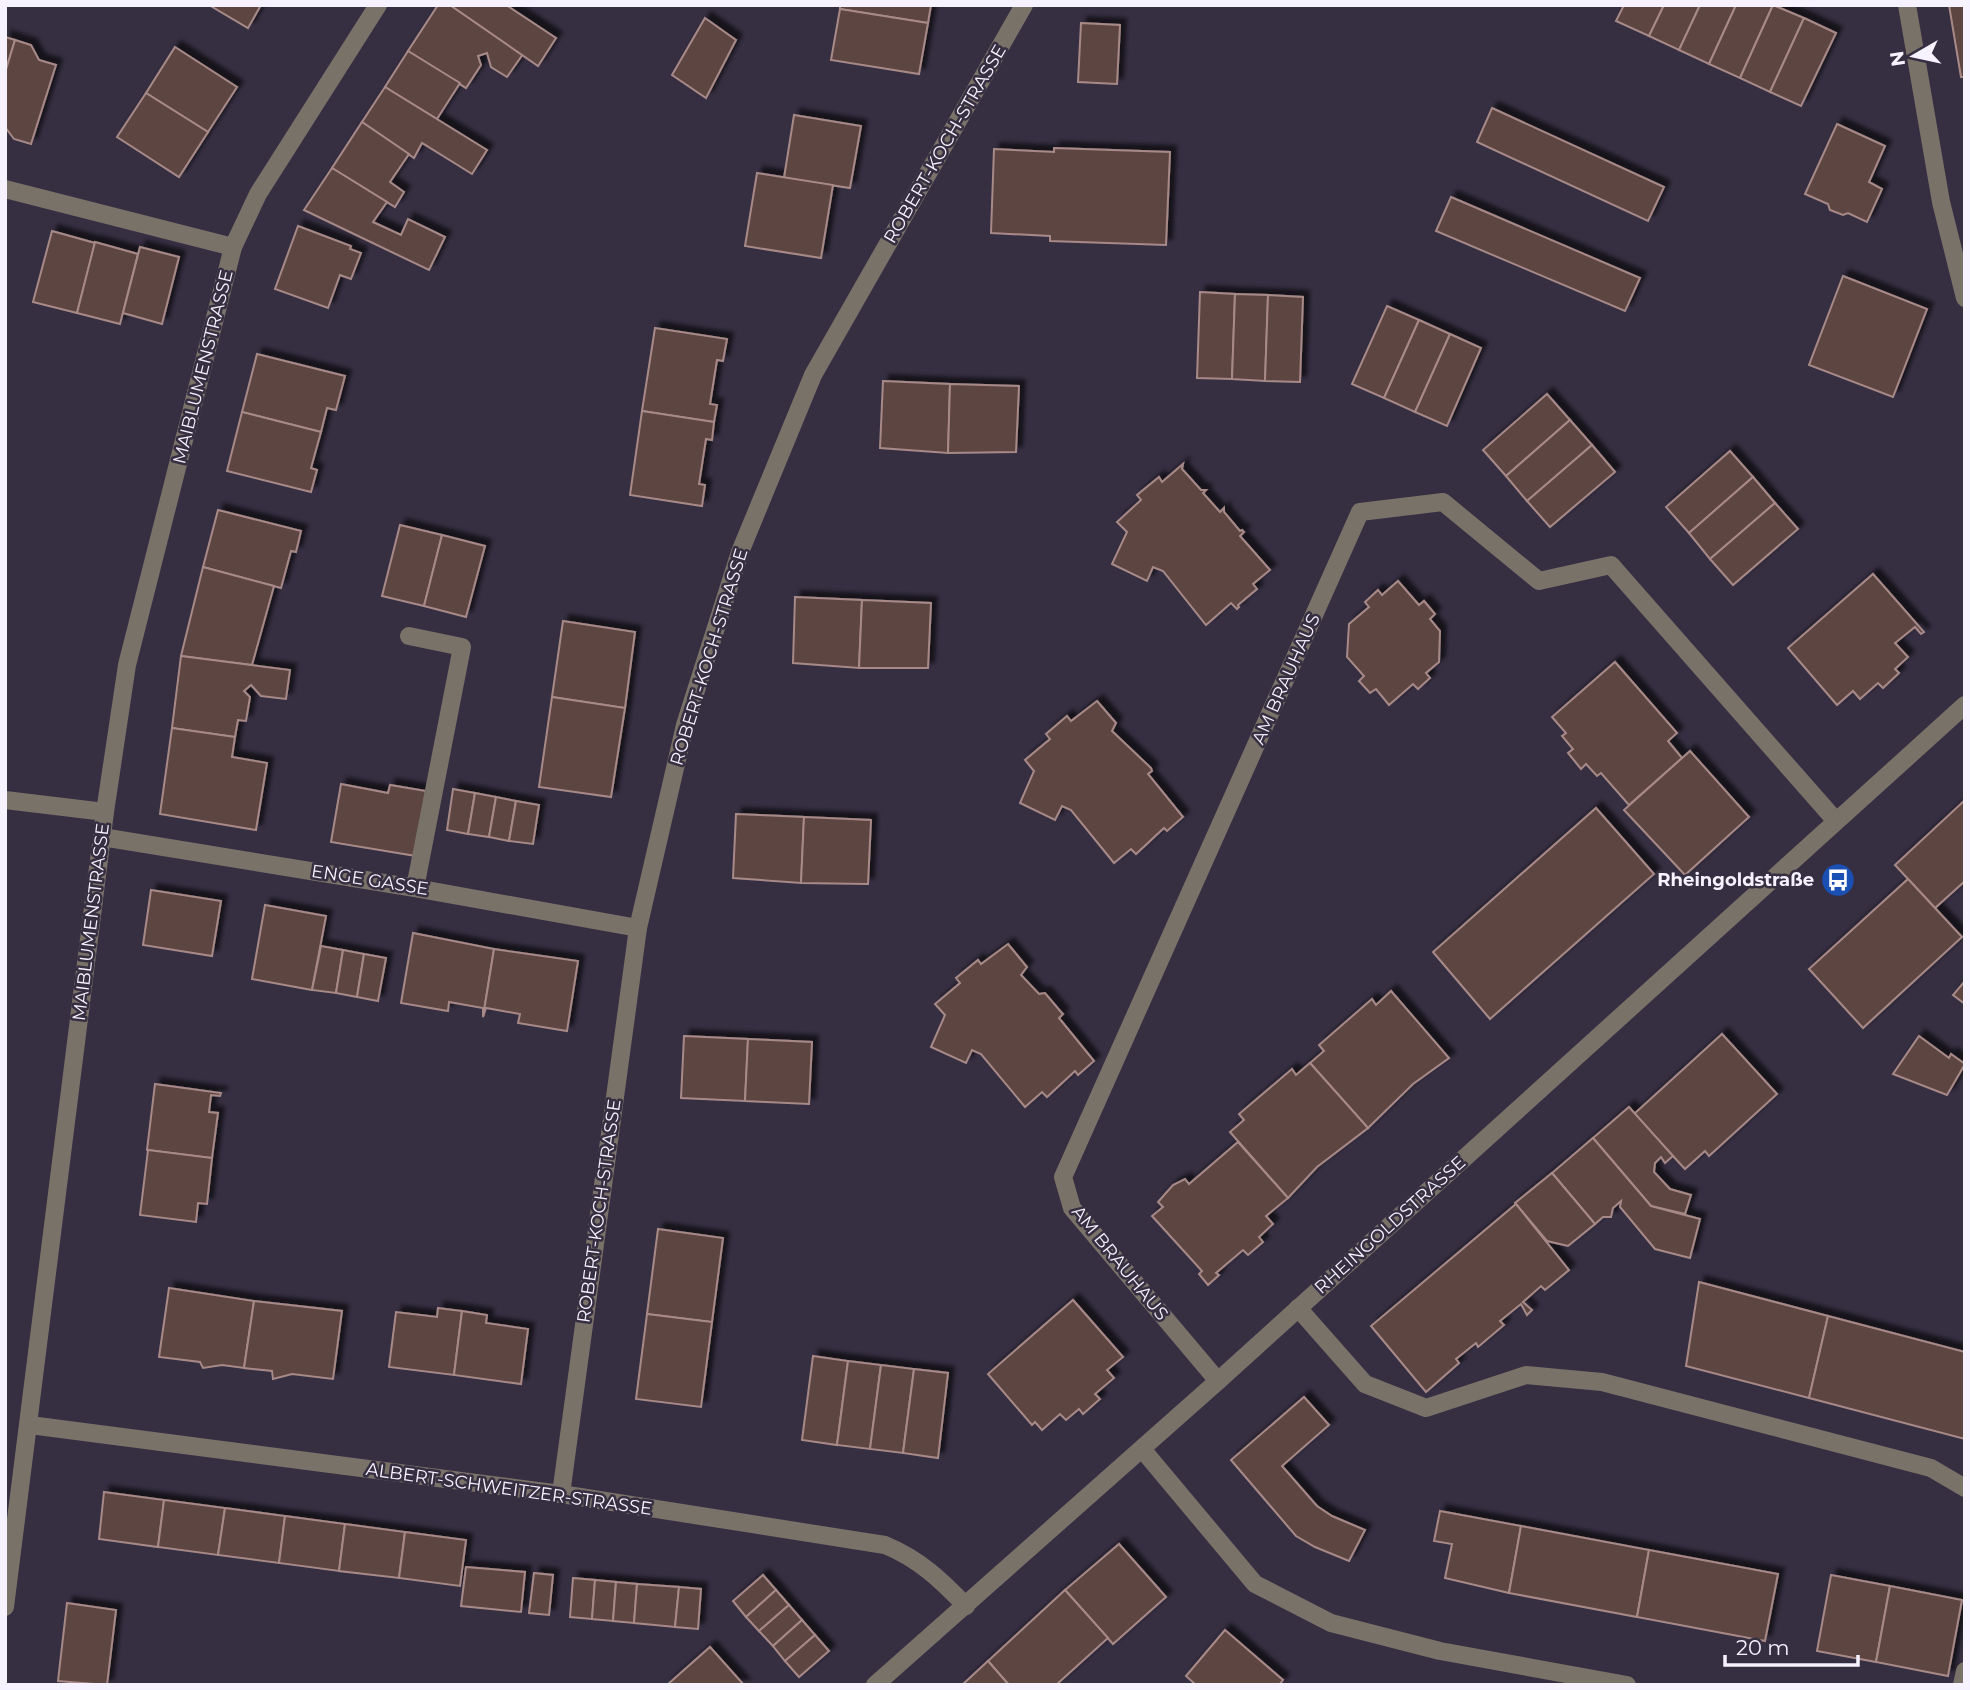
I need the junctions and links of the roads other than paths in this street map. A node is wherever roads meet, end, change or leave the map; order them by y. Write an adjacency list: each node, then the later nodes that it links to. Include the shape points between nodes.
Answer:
1 (378, 5): 5 (street, MAIBLUMENSTRASSE, via 258,194)
2 (1024, 5): 14 (street, ROBERT-KOCH-STRASSE, via 813,375 740,552 689,712)
3 (1907, 5): 6 (street, via 1941,202)
4 (5, 189): 5 (street, MAIBLUMENSTRASSE)
5 (233, 247): 10 (street, MAIBLUMENSTRASSE, via 127,665)
6 (1965, 298)
7 (409, 636): 13 (street, via 461,647)
8 (1965, 705): 11 (street, RHEINGOLDSTRASSE)
9 (5, 800): 10 (street)
10 (104, 812): 12 (street, MAIBLUMENSTRASSE)
11 (1836, 821): 15 (street, RHEINGOLDSTRASSE); 16 (street, AM BRAUHAUS, via 1611,565 1539,581 1443,502 1360,512 1063,1177 1072,1208)
12 (102, 837): 13 (street, ENGE GASSE); 17 (street, MAIBLUMENSTRASSE)
13 (415, 888): 14 (street, ENGE GASSE)
14 (638, 928): 20 (street, ROBERT-KOCH-STRASSE)
15 (1298, 1308): 16 (street, RHEINGOLDSTRASSE); 19 (street, via 1365,1384 1426,1408 1526,1375 1602,1382 1931,1468)
16 (1218, 1381): 18 (street, RHEINGOLDSTRASSE)
17 (30, 1425): 20 (street, ALBERT-SCHWEITZER-STRASSE); 22 (street, MAIBLUMENSTRASSE)
18 (1142, 1449): 21 (street, RHEINGOLDSTRASSE); 25 (street, via 1255,1584 1331,1623 1440,1651)
19 (1965, 1488)
20 (561, 1494): 21 (street, ALBERT-SCHWEITZER-STRASSE, via 884,1545 928,1568)
21 (966, 1606): 24 (street, RHEINGOLDSTRASSE)
22 (5, 1607)
23 (1965, 1671): 26 (street)
24 (875, 1685)
25 (1627, 1685)
26 (1962, 1685)

